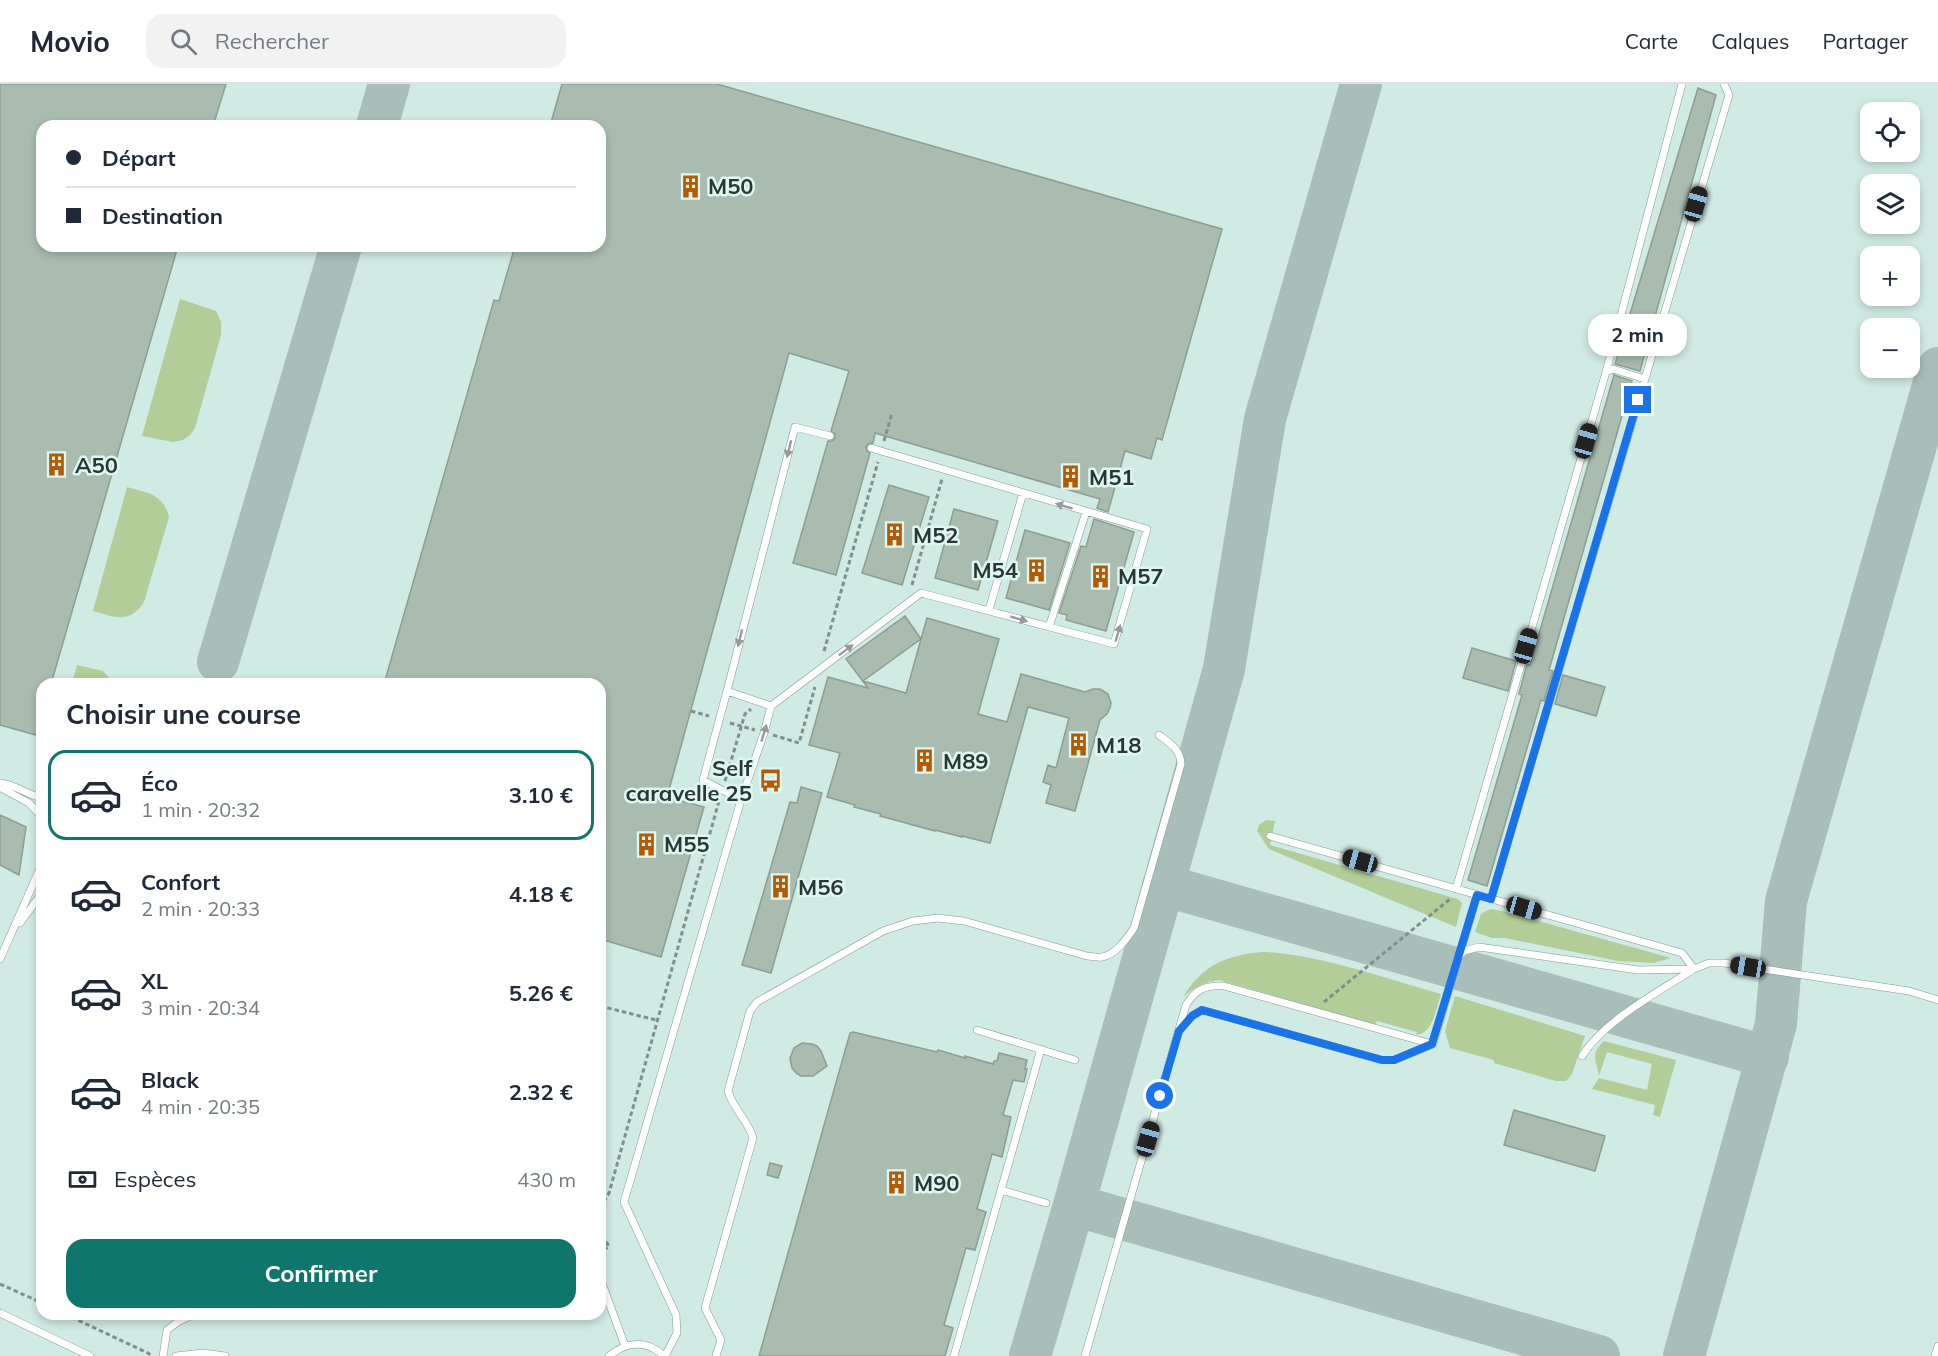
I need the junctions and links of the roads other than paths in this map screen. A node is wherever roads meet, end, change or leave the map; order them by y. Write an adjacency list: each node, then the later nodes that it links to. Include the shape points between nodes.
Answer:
1 (1682, 84): 3 (lane)
2 (1724, 84): 4 (lane, via 1729,95)
3 (1606, 372): 4 (lane, via 1613,369); 20 (lane)
4 (1645, 379): 22 (lane)
5 (830, 436): 11 (lane, one-way to 11, via 795,427)
6 (871, 448): 7 (lane)
7 (1023, 493): 8 (lane, one-way to 7); 9 (lane)
8 (1086, 512): 10 (lane); 10 (lane, one-way to 8, via 1114,644 1147,529)
9 (988, 610): 10 (lane, one-way to 10); 12 (lane, one-way to 9, via 921,593)
10 (1049, 627)
11 (727, 691): 12 (lane); 16 (lane, via 703,780)
12 (771, 706): 16 (lane, one-way to 12)
13 (1159, 735): 48 (lane, via 1176,746 1182,764 1134,928 1113,952 1102,957 1087,956 964,921 912,921 883,931 757,1002 750,1011 728,1091 753,1138 705,1308 721,1340)
14 (0, 785): 15 (lane); 17 (lane)
15 (36, 796)
16 (741, 800): 47 (lane, via 624,1202 676,1315 676,1333)
17 (36, 811)
18 (1270, 836): 20 (lane)
19 (36, 878): 24 (lane)
20 (1455, 889): 21 (lane)
21 (1477, 895): 22 (lane); 25 (lane)
22 (1491, 899): 27 (lane, via 1682,953)
23 (36, 901): 24 (lane)
24 (14, 929): 26 (lane)
25 (1458, 958): 27 (lane, via 1464,951 1479,947 1638,970); 31 (lane)
26 (0, 959)
27 (1695, 969): 28 (lane, via 1709,963 1724,963 1909,991); 33 (lane, via 1612,1024 1590,1043)
28 (1938, 1000)
29 (977, 1030): 32 (lane)
30 (1179, 1031): 31 (lane, via 1202,1010 1382,1060 1394,1060); 31 (lane, via 1193,993 1214,985); 50 (lane)
31 (1432, 1044)
32 (1041, 1049): 34 (lane); 35 (lane)
33 (1582, 1056)
34 (1075, 1059)
35 (1001, 1190): 36 (lane); 49 (lane)
36 (1046, 1203)
37 (606, 1294): 40 (lane)
38 (0, 1313): 42 (lane)
39 (181, 1320): 43 (lane, via 167,1330)
40 (625, 1346): 46 (lane); 47 (lane, via 648,1345)
41 (1938, 1346): 51 (lane)
42 (90, 1356)
43 (163, 1356)
44 (176, 1356): 45 (lane)
45 (225, 1356)
46 (609, 1356)
47 (664, 1356)
48 (716, 1356)
49 (954, 1356)
50 (1085, 1356)
51 (1935, 1356)

